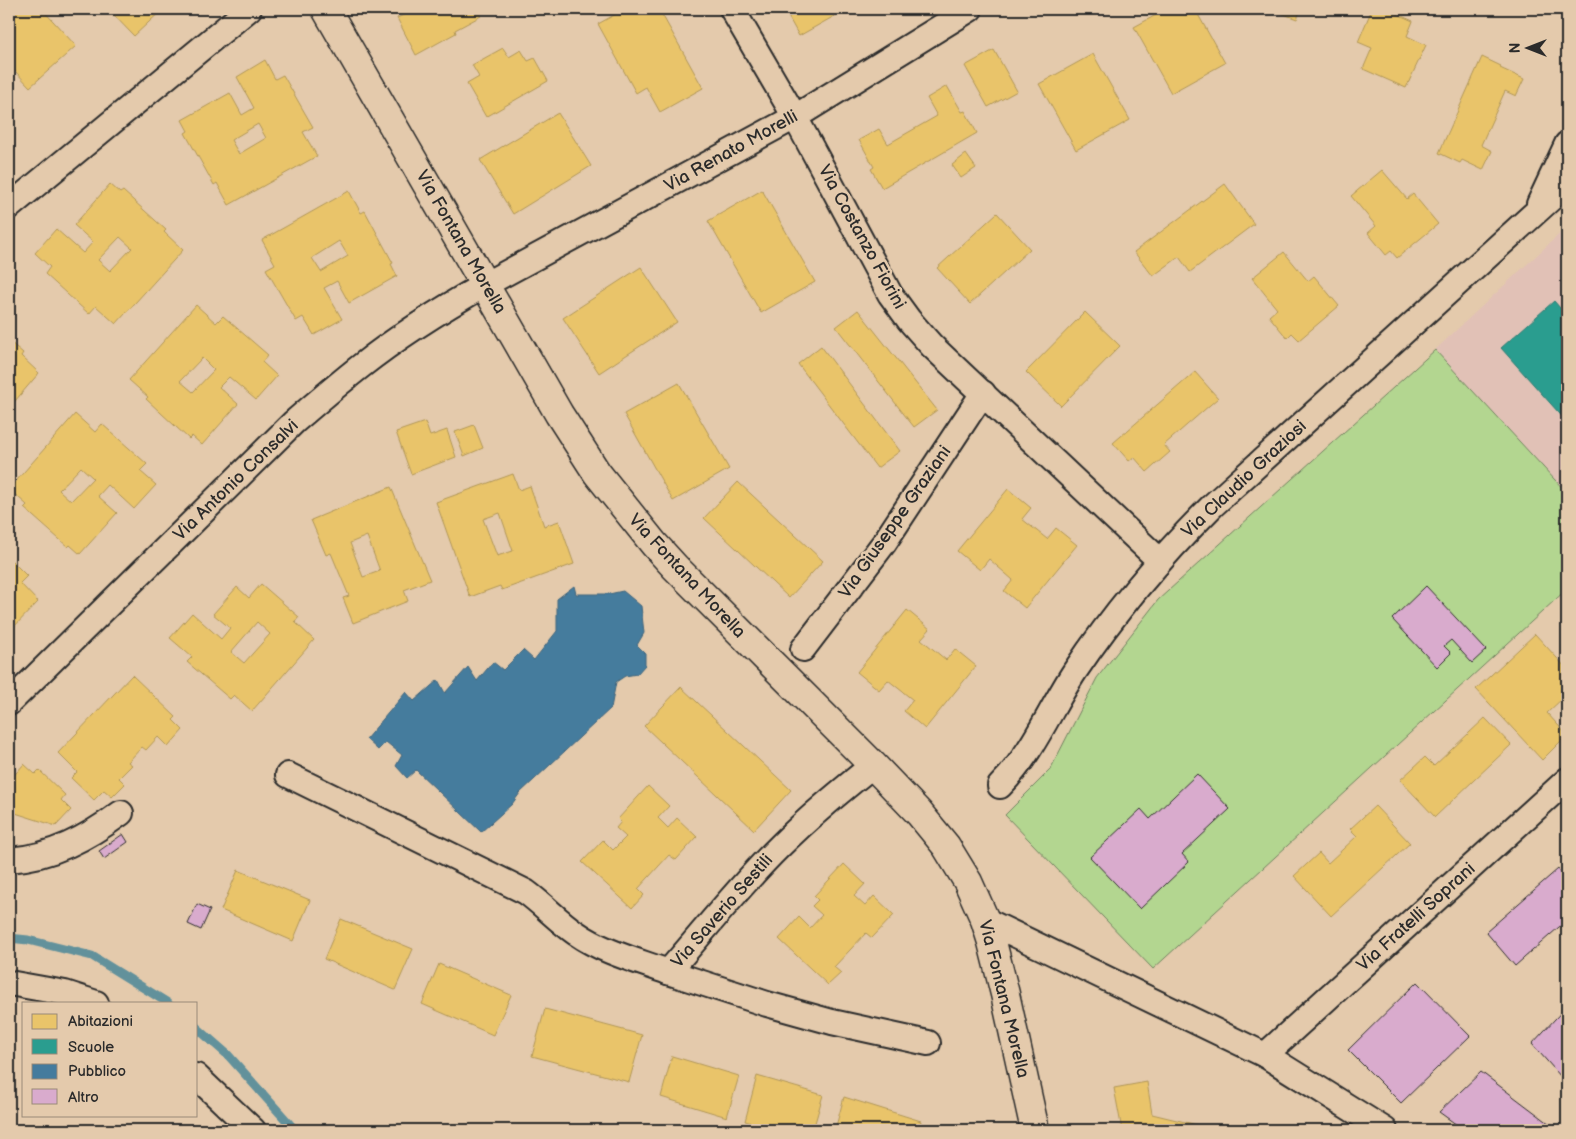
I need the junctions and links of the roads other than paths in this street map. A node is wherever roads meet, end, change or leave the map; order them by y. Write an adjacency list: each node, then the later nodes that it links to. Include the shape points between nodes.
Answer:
1 (249, 9): 8 (street)
2 (326, 9): 10 (street, Via Fontana Morella)
3 (732, 9): 5 (street, Via Costanzo Fiorini)
4 (970, 9): 5 (street, Via Renato Morelli)
5 (795, 117): 10 (street, Via Renato Morelli); 11 (street, Via Costanzo Fiorini, via 898,306 932,346)
6 (1567, 144): 9 (street)
7 (1567, 184): 9 (street, Via Claudio Graziosi)
8 (9, 207)
9 (1535, 212): 12 (street, Via Claudio Graziosi, via 1212,506)
10 (486, 284): 14 (street, Via Antonio Consalvi, via 391,344 342,381 301,417); 15 (street, Via Fontana Morella, via 573,436 617,500 675,567)
11 (983, 393): 12 (street, Via Costanzo Fiorini); 13 (street, Via Giuseppe Graziani, via 884,543)
12 (1159, 560): 18 (street, Via Claudio Graziosi, via 1095,643 1061,693 1032,746)
13 (802, 650)
14 (9, 702)
15 (873, 764): 21 (street, Via Fontana Morella, via 946,846 968,882); 22 (street, Via Saverio Sestili, via 779,847)
16 (288, 775): 22 (street, Via Saverio Sestili, via 526,892 587,940)
17 (1567, 780): 26 (street, Via Fratelli Soprani)
18 (1000, 786)
19 (121, 813): 20 (street, via 89,835 54,852)
20 (9, 860)
21 (985, 920): 26 (street); 29 (street, Via Fontana Morella)
22 (668, 972): 25 (street, via 832,1022)
23 (9, 983): 24 (street, via 65,992)
24 (93, 1002)
25 (928, 1043)
26 (1265, 1055): 30 (street)
27 (198, 1078): 28 (street)
28 (253, 1130)
29 (1035, 1130)
30 (1385, 1130)

